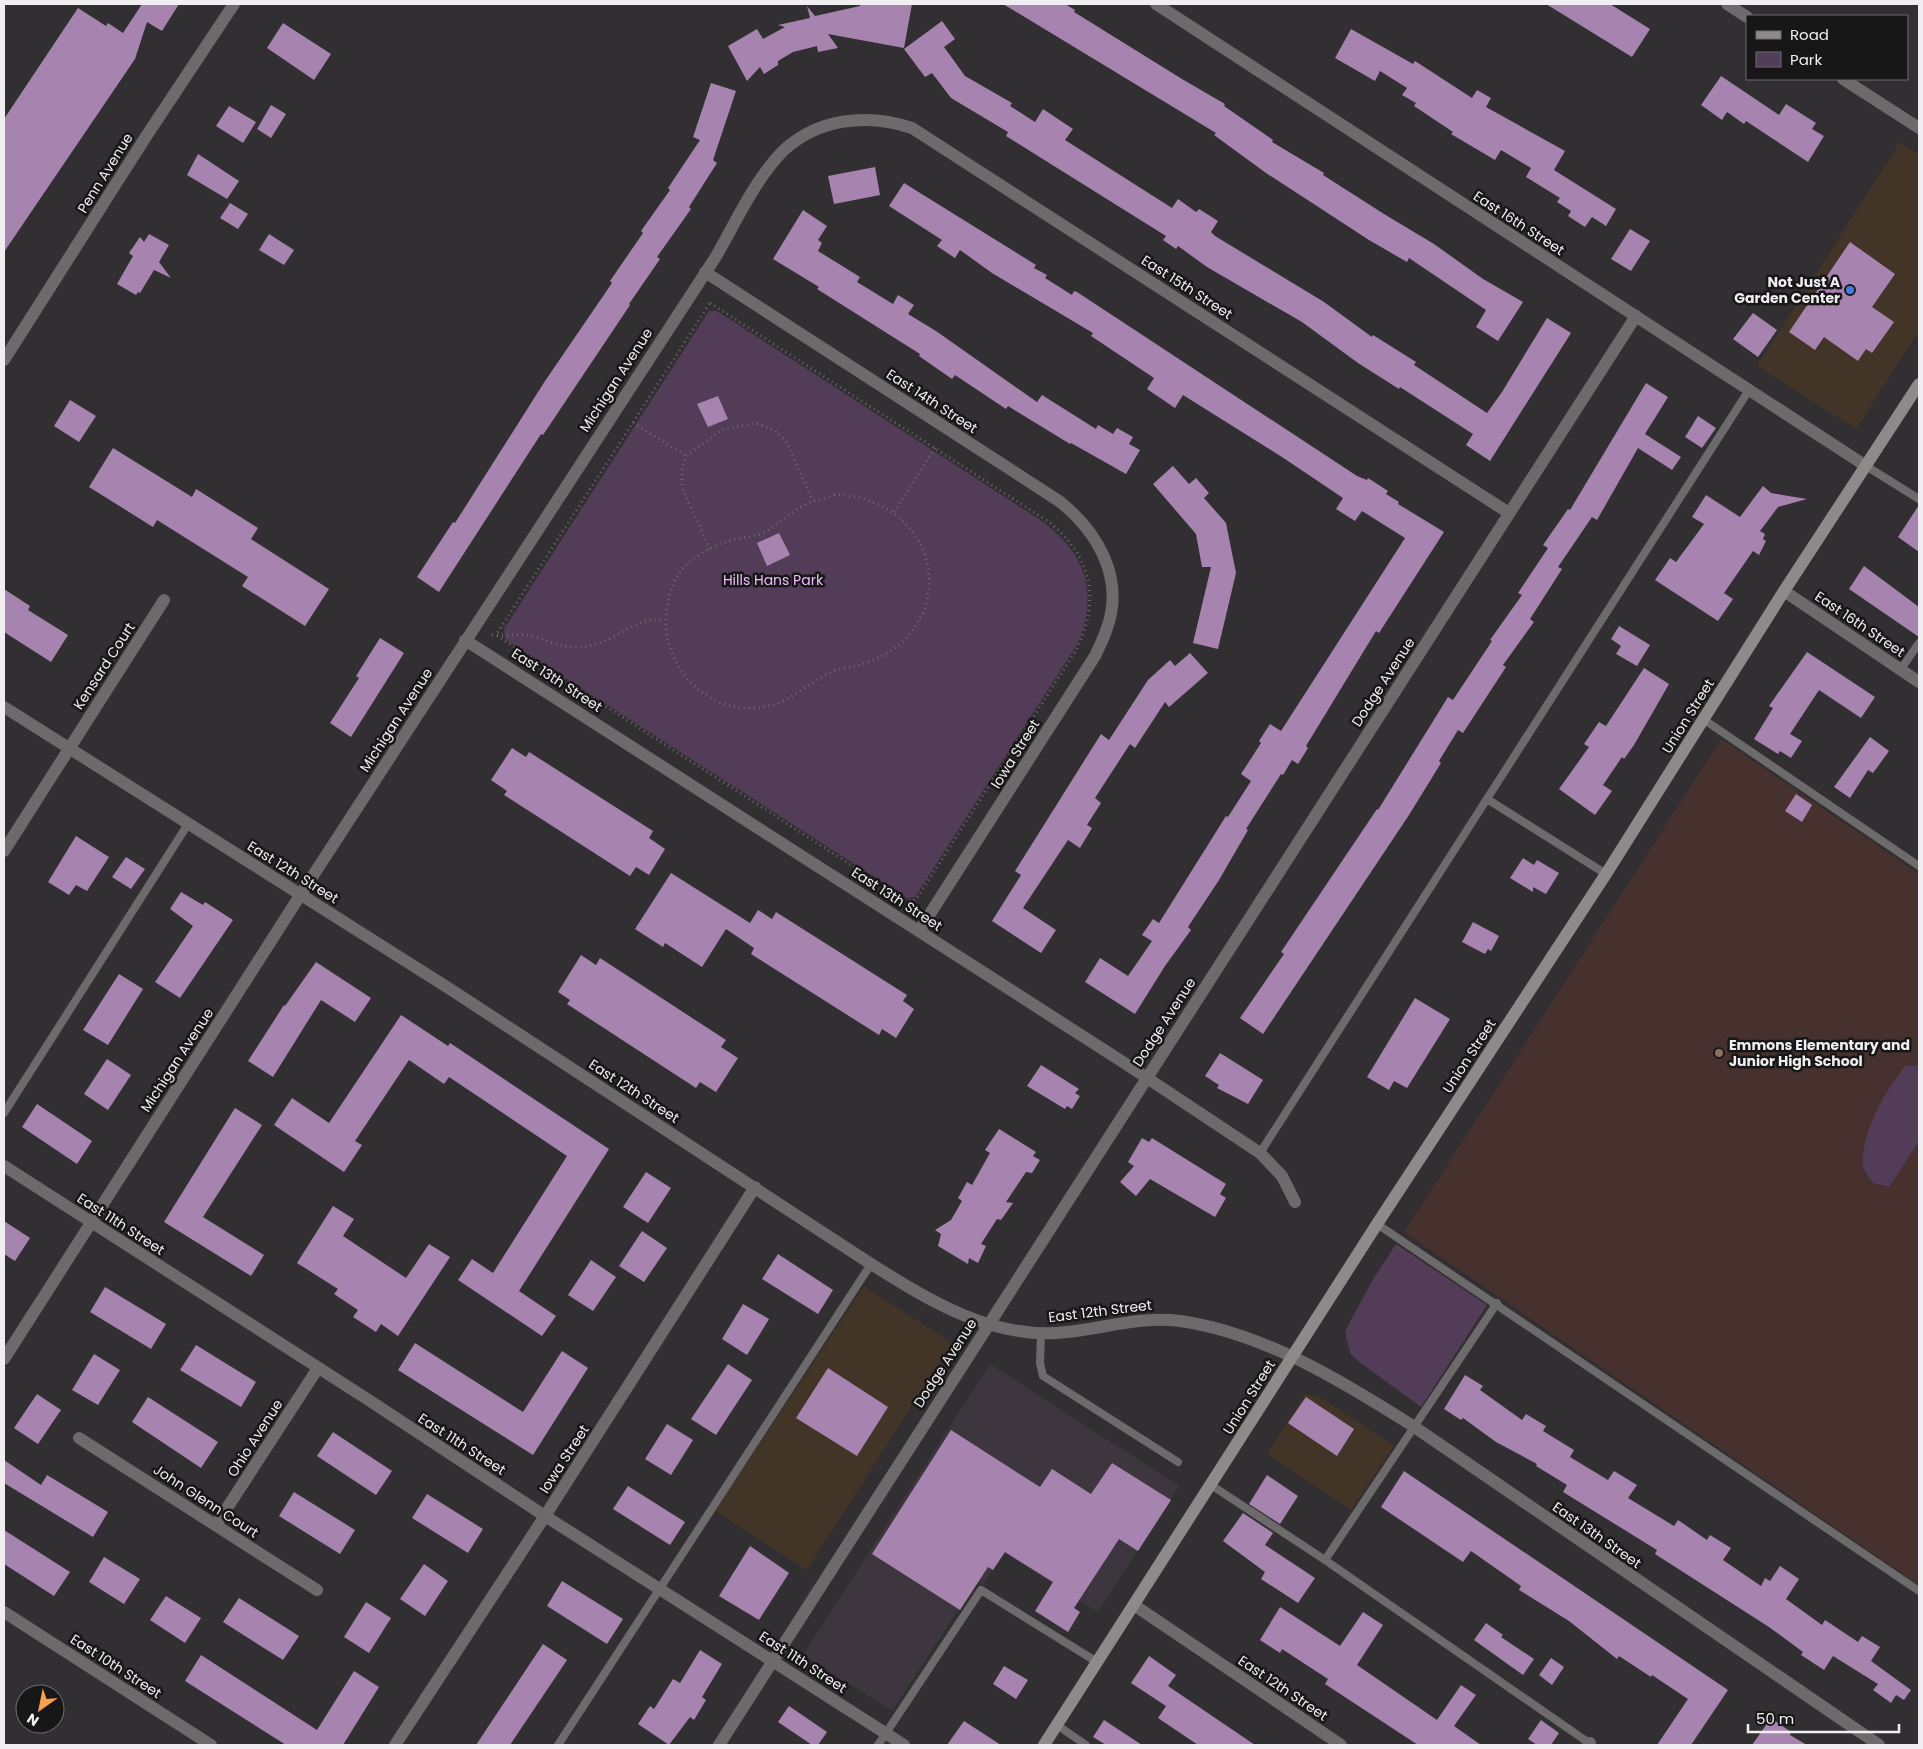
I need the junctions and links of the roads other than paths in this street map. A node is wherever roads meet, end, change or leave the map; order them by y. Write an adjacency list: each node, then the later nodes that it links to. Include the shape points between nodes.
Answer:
1 (234, 4): 10 (street, Penn Avenue)
2 (1156, 4): 9 (street, East 16th Street)
3 (1727, 4): 4 (street)
4 (1746, 16)
5 (1845, 80): 7 (street)
6 (838, 122): 8 (street, Michigan Avenue, via 799,139 783,152 753,193); 15 (street, East 15th Street, via 878,119 912,128)
7 (1919, 128)
8 (705, 272): 16 (street, East 14th Street, via 1059,501 1095,536); 19 (street, Michigan Avenue)
9 (1636, 316): 12 (street, East 16th Street); 15 (street, Dodge Avenue)
10 (4, 360)
11 (1919, 384): 13 (main road, Union Street)
12 (1749, 390): 13 (street, East 16th Street); 26 (lane)
13 (1866, 466): 14 (lane); 17 (main road, Union Street)
14 (1919, 499)
15 (1509, 512): 33 (street, Dodge Avenue)
16 (1111, 583): 32 (street, Iowa Street, via 1112,606 1108,627 1095,656)
17 (1784, 591): 21 (street, East 16th Street); 24 (main road, Union Street)
18 (164, 600): 25 (street, Kensard Court)
19 (465, 640): 31 (street, Michigan Avenue); 32 (street, East 13th Street)
20 (1919, 643): 21 (lane)
21 (1901, 669): 22 (street, East 16th Street)
22 (1919, 682)
23 (4, 707): 25 (street, East 12th Street)
24 (1703, 719): 29 (lane); 30 (main road, Union Street)
25 (69, 748): 27 (street, East 12th Street); 28 (street, Kensard Court)
26 (1487, 799): 30 (lane); 35 (lane)
27 (188, 824): 31 (street, East 12th Street); 34 (lane)
28 (4, 850)
29 (1919, 866)
30 (1606, 874): 40 (main road, Union Street)
31 (301, 894): 37 (street, East 12th Street); 39 (street, Michigan Avenue)
32 (919, 932): 33 (street, East 13th Street)
33 (1146, 1078): 35 (street, East 13th Street); 43 (street, Dodge Avenue)
34 (4, 1113)
35 (1260, 1153): 38 (street, East 13th Street, via 1282,1176)
36 (4, 1166): 39 (street, East 11th Street)
37 (755, 1187): 41 (street, East 12th Street); 52 (street, Iowa Street)
38 (1295, 1202)
39 (91, 1222): 46 (street, Michigan Avenue); 47 (street, East 11th Street)
40 (1377, 1224): 42 (lane); 45 (main road, Union Street)
41 (871, 1264): 43 (street, East 12th Street, via 930,1300 962,1316); 55 (lane)
42 (1496, 1303): 48 (lane); 57 (lane)
43 (988, 1324): 44 (street, East 12th Street); 60 (street, Dodge Avenue)
44 (1041, 1333): 45 (street, East 12th Street, via 1066,1333 1134,1321 1177,1321 1203,1325); 50 (lane, via 1043,1376)
45 (1292, 1357): 48 (street, East 13th Street); 51 (main road, Union Street)
46 (4, 1359)
47 (318, 1368): 52 (street, East 11th Street); 53 (street, Ohio Avenue)
48 (1413, 1426): 54 (lane); 74 (street, East 13th Street)
49 (79, 1438): 53 (street, John Glenn Court)
50 (1178, 1462)
51 (1211, 1486): 54 (lane); 58 (main road, Union Street)
52 (545, 1516): 55 (street, East 11th Street); 65 (street, Iowa Street)
53 (216, 1525): 56 (street, John Glenn Court)
54 (1325, 1560): 73 (lane)
55 (659, 1588): 60 (street, East 11th Street); 66 (lane)
56 (316, 1590)
57 (1919, 1591)
58 (1134, 1604): 61 (main road, Union Street); 72 (street, East 12th Street)
59 (4, 1612): 64 (street, East 10th Street)
60 (773, 1660): 63 (street, East 11th Street); 67 (street, Dodge Avenue)
61 (1097, 1662): 62 (main road, Union Street); 63 (lane, via 981,1590)
62 (1057, 1725): 70 (main road, Union Street); 71 (lane)
63 (886, 1733): 68 (lane); 69 (street, East 11th Street)
64 (211, 1745)
65 (395, 1745)
66 (558, 1745)
67 (718, 1745)
68 (878, 1745)
69 (904, 1745)
70 (1044, 1745)
71 (1086, 1745)
72 (1341, 1745)
73 (1590, 1745)
74 (1879, 1745)

